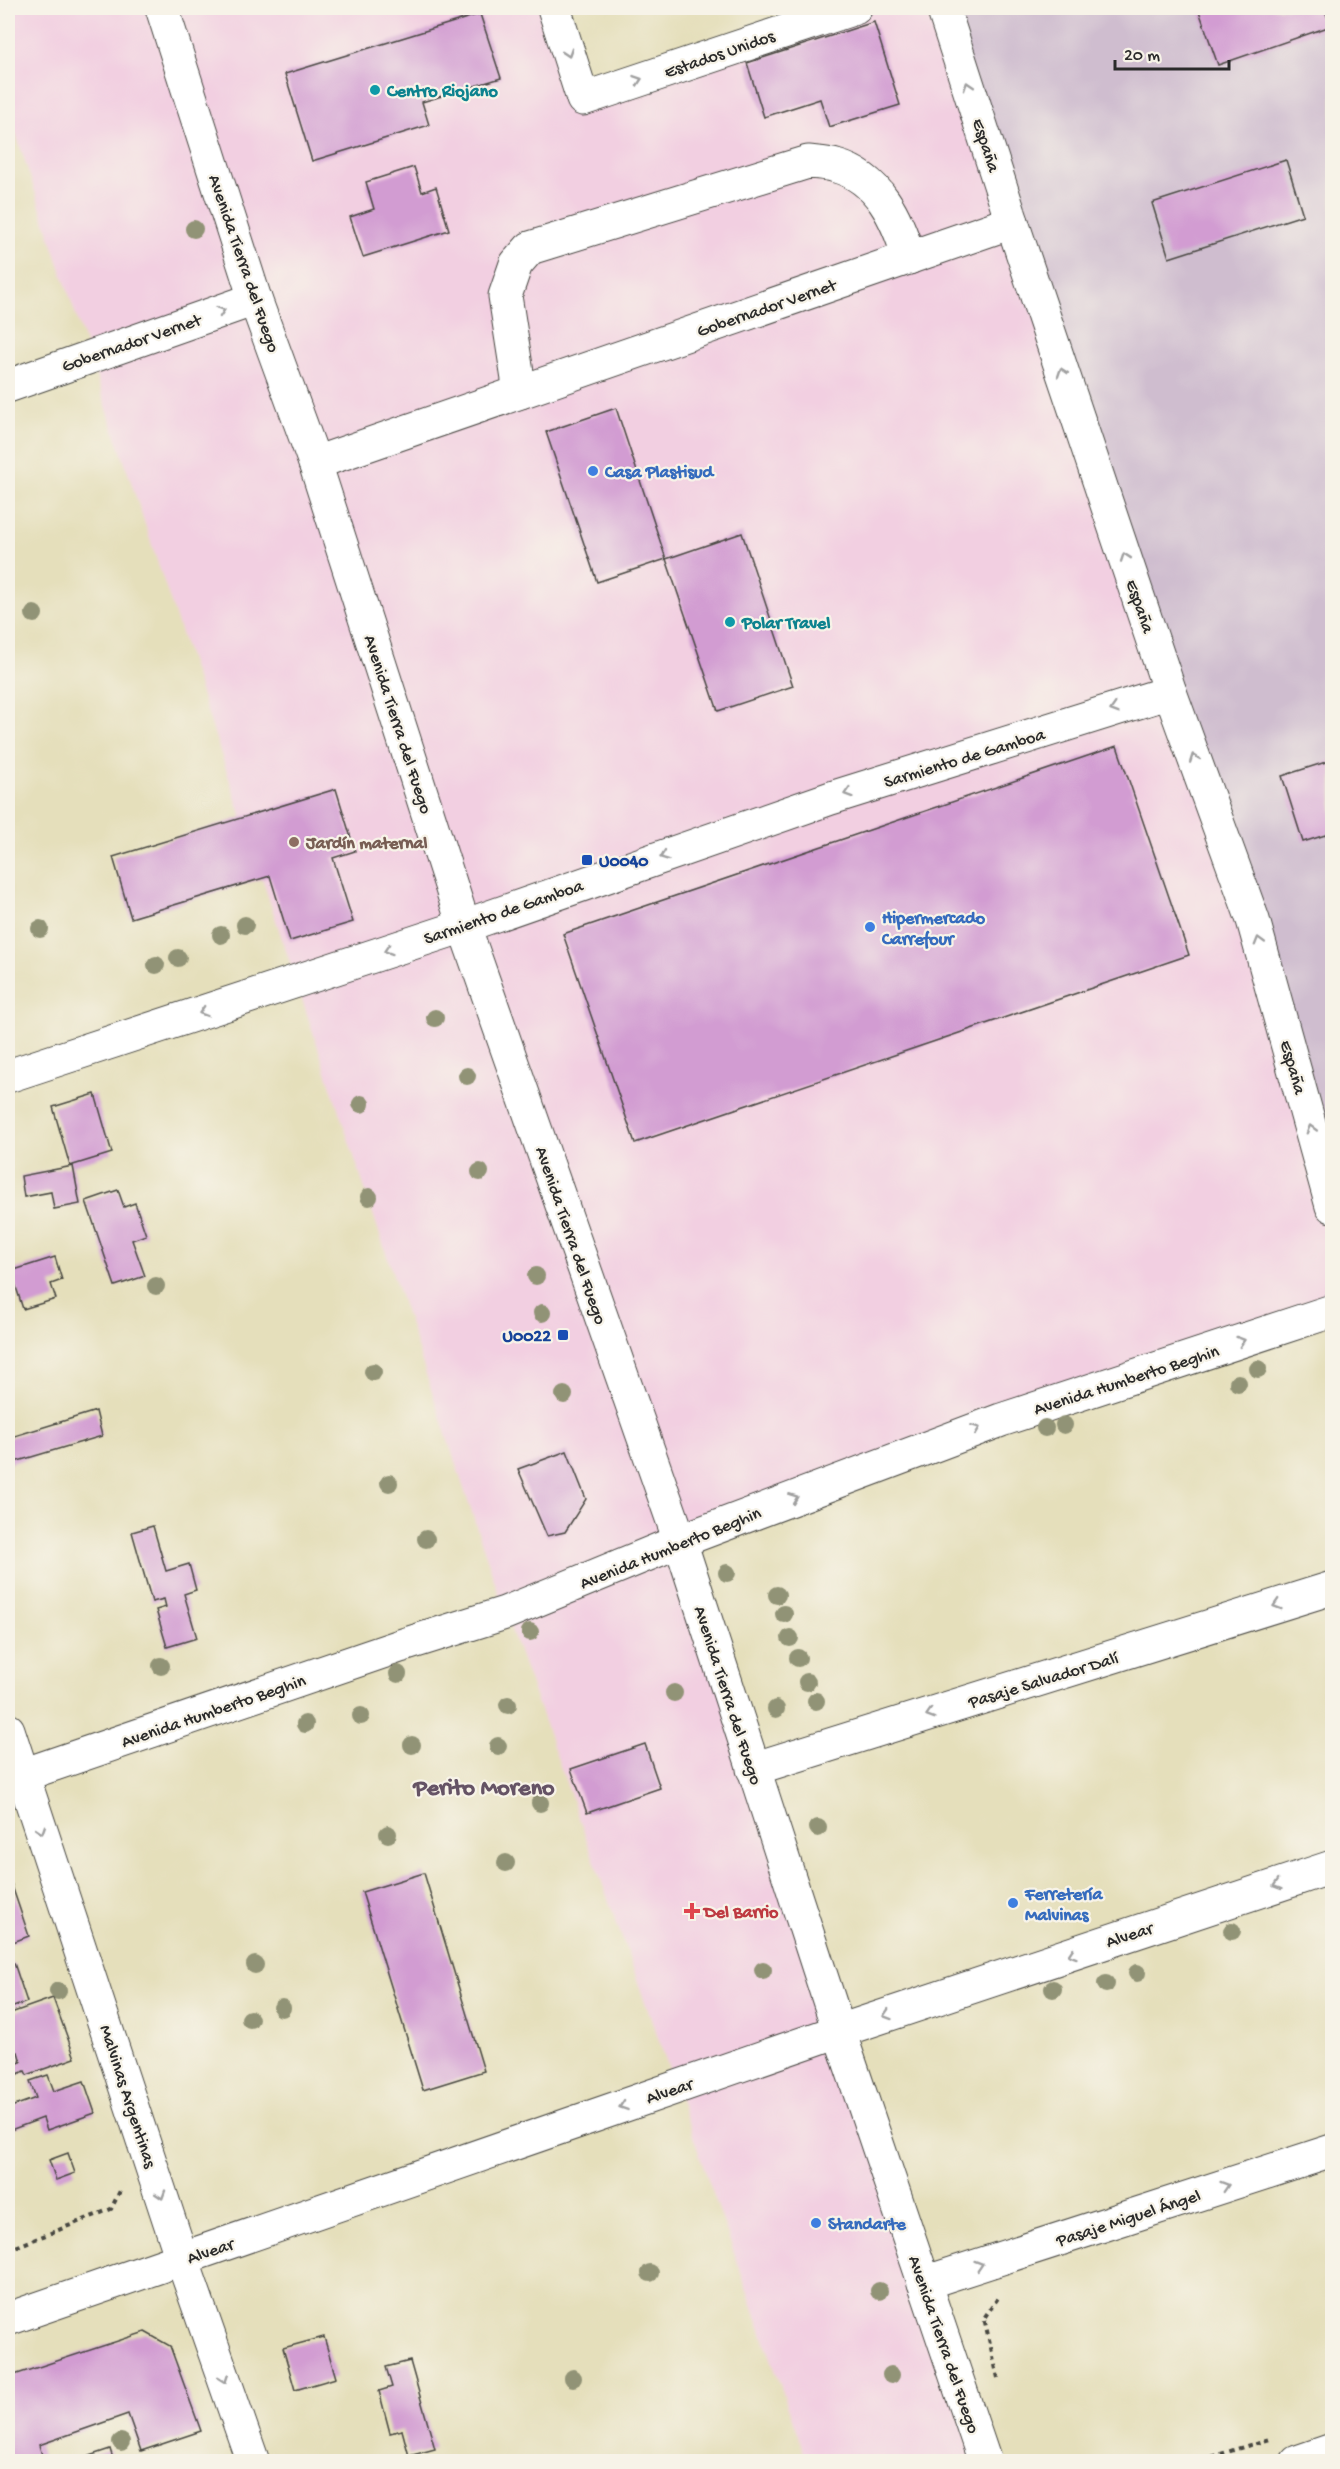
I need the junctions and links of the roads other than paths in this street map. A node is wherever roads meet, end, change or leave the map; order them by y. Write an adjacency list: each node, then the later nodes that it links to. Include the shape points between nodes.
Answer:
1 (162, 8): 7 (street, Avenida Tierra del Fuego)
2 (554, 8): 3 (street, Estados Unidos, one-way to 3, via 583,99)
3 (855, 8)
4 (943, 8): 5 (street, España, one-way to 4)
5 (1012, 222): 6 (street, Gobernador Vernet); 11 (street, España, one-way to 5)
6 (909, 258): 9 (street, Gobernador Vernet); 9 (street, via 897,220 864,180 836,166 808,162 530,248 516,264 505,296)
7 (255, 299): 8 (street, Gobernador Vernet, one-way to 7); 10 (street, Avenida Tierra del Fuego)
8 (8, 386)
9 (519, 392): 10 (street, Gobernador Vernet)
10 (315, 463): 12 (street, Avenida Tierra del Fuego)
11 (1170, 692): 12 (street, Sarmiento de Gamboa, one-way to 12, via 831,798); 14 (street, España, one-way to 11, via 1253,920)
12 (464, 926): 13 (street, Sarmiento de Gamboa, one-way to 13); 16 (street, Avenida Tierra del Fuego)
13 (8, 1076)
14 (1332, 1206)
15 (1332, 1311): 16 (street, Avenida Humberto Beghin, one-way to 15, via 1001,1420)
16 (680, 1541): 19 (street, Avenida Tierra del Fuego); 20 (street, Avenida Humberto Beghin, via 505,1613)
17 (1332, 1588): 19 (street, Pasaje Salvador Dalí, one-way to 19)
18 (8, 1730): 20 (street, Malvinas Argentinas)
19 (753, 1769): 22 (street, Avenida Tierra del Fuego)
20 (15, 1777): 24 (street, Malvinas Argentinas, one-way to 24)
21 (1332, 1867): 22 (street, Alvear, one-way to 22)
22 (839, 2031): 24 (street, Alvear, one-way to 24); 25 (street, Avenida Tierra del Fuego)
23 (1332, 2151): 25 (street, Pasaje Miguel Ángel, one-way to 23)
24 (182, 2259): 26 (street, Alvear); 28 (street, Malvinas Argentinas, one-way to 28)
25 (924, 2283): 29 (street, Avenida Tierra del Fuego)
26 (8, 2319)
27 (1332, 2450): 30 (street)
28 (254, 2462)
29 (985, 2462)
30 (1297, 2462)

